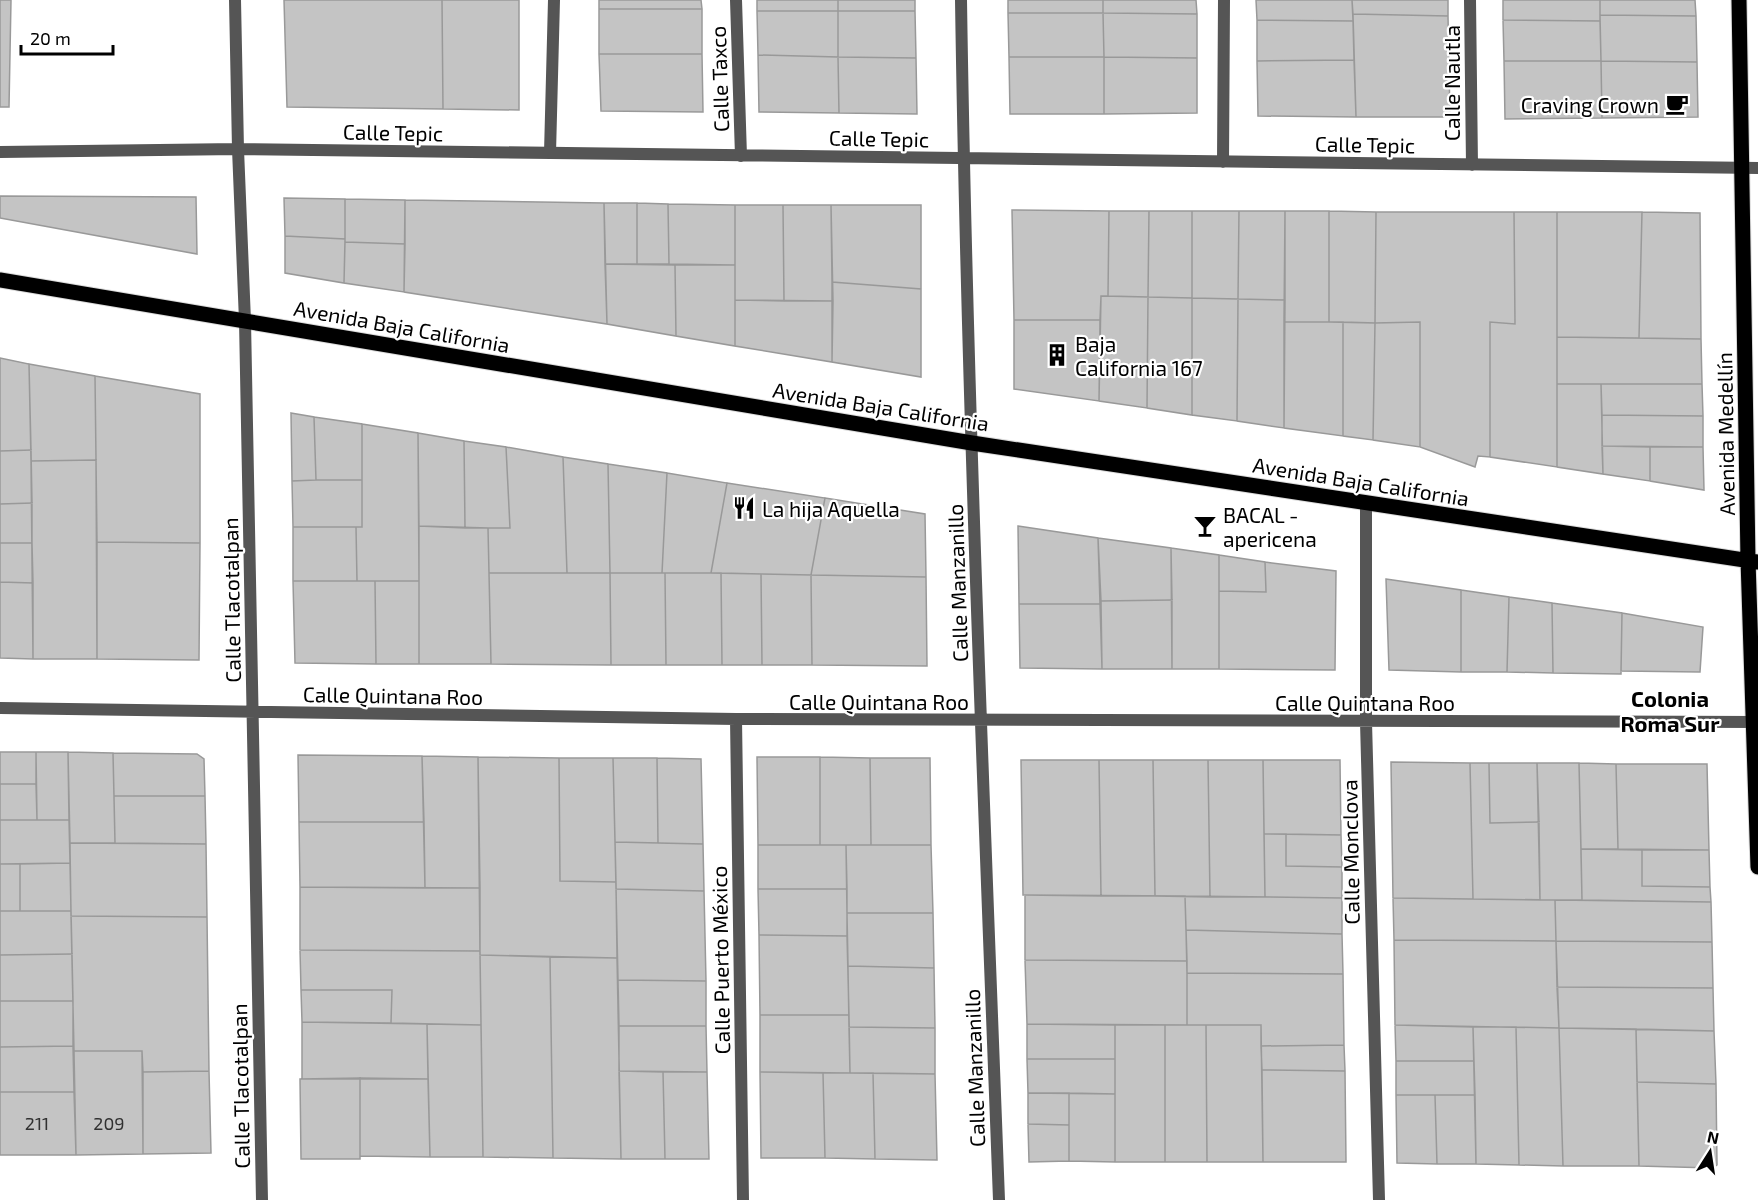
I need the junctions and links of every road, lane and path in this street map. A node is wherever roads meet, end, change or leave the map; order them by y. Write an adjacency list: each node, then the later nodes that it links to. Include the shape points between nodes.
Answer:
1 (235, 0): 8 (street, Calle Tlacotalpan)
2 (554, 0): 10 (street)
3 (736, 0): 11 (street, Calle Taxco)
4 (961, 0): 12 (street, Calle Manzanillo)
5 (1224, 0): 13 (street)
6 (1470, 0): 14 (street, Calle Nautla)
7 (1739, 0): 15 (main road, Avenida Medellín)
8 (238, 149): 9 (street, Calle Tepic); 10 (street, Calle Tepic); 18 (street, Calle Tlacotalpan)
9 (0, 152)
10 (550, 153): 11 (street, Calle Tepic)
11 (741, 156): 12 (street, Calle Tepic)
12 (964, 159): 13 (street, Calle Tepic); 19 (street, Calle Manzanillo)
13 (1223, 162): 14 (street, Calle Tepic)
14 (1472, 165): 15 (street, Calle Tepic)
15 (1741, 168): 16 (street, Calle Tepic); 21 (main road, Avenida Medellín)
16 (1758, 168)
17 (0, 280): 18 (main road, Avenida Baja California)
18 (244, 321): 19 (main road, Avenida Baja California); 23 (street, Calle Tlacotalpan)
19 (972, 443): 20 (main road, Avenida Baja California); 25 (street, Calle Manzanillo)
20 (1366, 503): 21 (main road, Avenida Baja California); 26 (street, Calle Monclova)
21 (1753, 561): 27 (main road, Avenida Medellín)
22 (0, 708): 23 (street, Calle Quintana Roo)
23 (252, 712): 24 (street, Calle Quintana Roo); 29 (street, Calle Tlacotalpan)
24 (736, 719): 25 (street, Calle Quintana Roo); 30 (street, Calle Puerto México)
25 (981, 721): 26 (street, Calle Quintana Roo); 31 (street, Calle Manzanillo)
26 (1366, 722): 27 (street, Calle Quintana Roo); 32 (street, Calle Monclova)
27 (1755, 722): 28 (main road, Avenida Medellín)
28 (1758, 867)
29 (262, 1200)
30 (743, 1200)
31 (999, 1200)
32 (1379, 1200)

